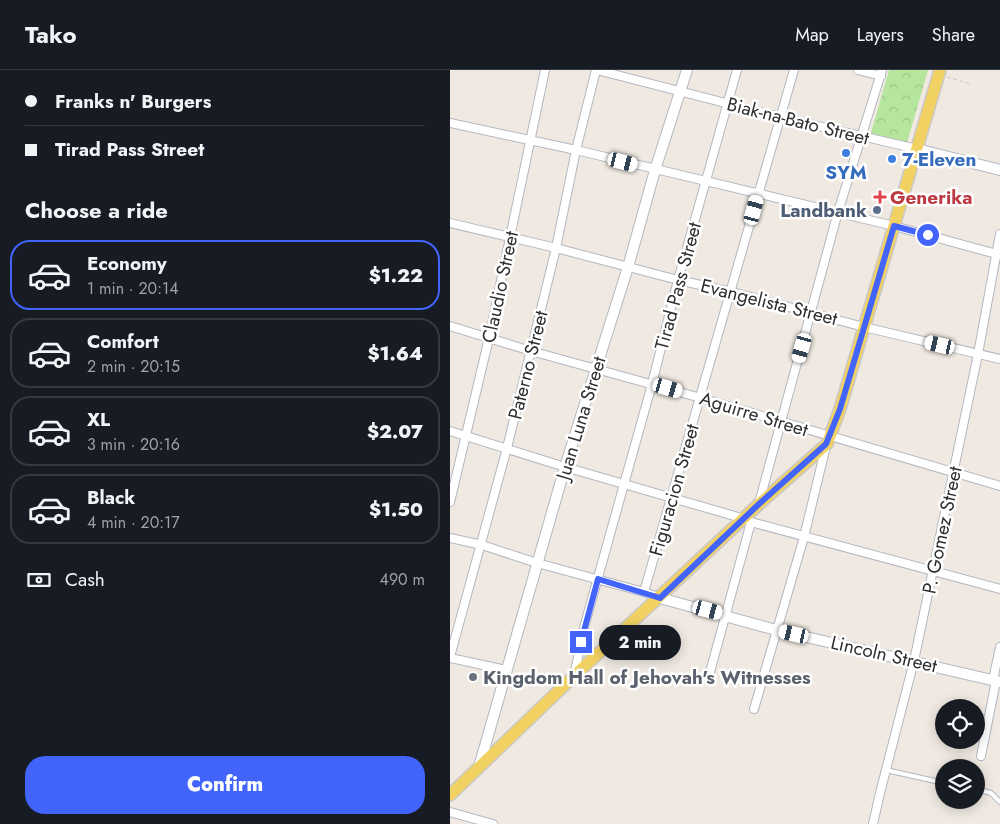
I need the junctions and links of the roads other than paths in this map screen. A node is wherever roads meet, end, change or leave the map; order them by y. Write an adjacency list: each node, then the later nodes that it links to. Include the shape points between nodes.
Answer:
1 (545, 70): 14 (street, Claudio Street)
2 (596, 70): 9 (street, Biak-na-Bato Street); 16 (street, Paterno Street)
3 (686, 70): 9 (street, Juan Luna Street)
4 (737, 70): 10 (street, Tirad Pass Street)
5 (794, 70): 11 (street, Figuracion Street)
6 (858, 70): 8 (street)
7 (939, 72): 15 (main road)
8 (882, 73): 13 (street)
9 (680, 91): 10 (street, Biak-na-Bato Street); 17 (street, Juan Luna Street)
10 (729, 104): 11 (street, Biak-na-Bato Street); 19 (street, Tirad Pass Street)
11 (780, 117): 13 (street, Biak-na-Bato Street); 20 (street, Figuracion Street)
12 (450, 123): 14 (street)
13 (862, 138): 15 (street, Biak-na-Bato Street); 21 (street)
14 (530, 140): 16 (street); 25 (street, Claudio Street)
15 (917, 149): 18 (street, Biak-na-Bato Street); 23 (main road)
16 (576, 150): 17 (street); 26 (street, Paterno Street)
17 (655, 170): 19 (street); 28 (street, Juan Luna Street)
18 (1000, 170)
19 (707, 182): 20 (street); 29 (street, Tirad Pass Street)
20 (758, 194): 21 (street); 30 (street, Figuracion Street)
21 (838, 212): 23 (street); 31 (street)
22 (450, 223): 25 (street, Evangelista Street)
23 (894, 226): 27 (street); 33 (main road)
24 (1000, 234): 27 (street, P. Gomez Street)
25 (511, 236): 26 (street, Evangelista Street); 34 (street, Claudio Street)
26 (556, 248): 28 (street, Evangelista Street); 35 (street, Paterno Street)
27 (998, 254): 36 (street, P. Gomez Street)
28 (628, 267): 29 (street, Evangelista Street); 38 (street, Juan Luna Street)
29 (678, 280): 30 (street, Evangelista Street); 39 (street, Tirad Pass Street)
30 (732, 292): 31 (street, Evangelista Street); 40 (street, Figuracion Street)
31 (812, 312): 33 (street, Evangelista Street); 41 (street)
32 (450, 326): 34 (street, Aguirre Street)
33 (864, 327): 36 (street, Evangelista Street); 44 (main road)
34 (489, 338): 35 (street, Aguirre Street); 43 (street, Claudio Street)
35 (531, 351): 38 (street, Aguirre Street); 45 (street, Paterno Street)
36 (978, 354): 37 (street, Evangelista Street); 47 (street, P. Gomez Street)
37 (1000, 359)
38 (597, 370): 39 (street, Aguirre Street); 46 (street, Juan Luna Street)
39 (652, 384): 40 (street, Aguirre Street); 48 (street, Tirad Pass Street)
40 (701, 398): 41 (street, Aguirre Street); 50 (street, Figuracion Street)
41 (781, 421): 44 (street, Aguirre Street); 52 (street)
42 (450, 431): 43 (street)
43 (465, 435): 45 (street); 51 (street, Claudio Street)
44 (829, 440): 47 (street, Aguirre Street); 52 (main road); 54 (street)
45 (507, 448): 46 (street); 56 (street, Paterno Street)
46 (565, 467): 48 (street); 57 (street, Juan Luna Street)
47 (954, 473): 49 (street, Aguirre Street); 58 (street, P. Gomez Street)
48 (624, 483): 50 (street); 59 (street, Tirad Pass Street)
49 (1000, 486)
50 (672, 498): 53 (street); 61 (street, Figuracion Street)
51 (450, 502)
52 (759, 504): 53 (main road)
53 (748, 521): 54 (street); 62 (main road); 63 (street)
54 (804, 537): 58 (street); 64 (street)
55 (450, 538): 56 (street, Lincoln Street)
56 (482, 545): 57 (street, Lincoln Street); 66 (street, Paterno Street)
57 (537, 563): 59 (street, Lincoln Street); 68 (street, Juan Luna Street)
58 (933, 572): 60 (street); 67 (street, P. Gomez Street)
59 (598, 579): 61 (street, Lincoln Street); 70 (street, Tirad Pass Street)
60 (1000, 588)
61 (644, 592): 62 (street, Lincoln Street)
62 (660, 598): 63 (street, Lincoln Street); 70 (main road)
63 (725, 614): 64 (street, Lincoln Street); 69 (street)
64 (776, 630): 67 (street, Lincoln Street); 72 (street)
65 (1000, 647): 71 (street)
66 (450, 658): 68 (street)
67 (914, 661): 71 (street, Lincoln Street); 75 (street, P. Gomez Street)
68 (506, 670): 74 (street, Juan Luna Street)
69 (710, 672)
70 (574, 676): 74 (main road)
71 (996, 681): 73 (street)
72 (754, 709)
73 (981, 756)
74 (479, 767): 78 (main road)
75 (886, 770): 76 (lane); 82 (street, P. Gomez Street)
76 (935, 780)
77 (985, 791): 79 (lane)
78 (450, 795)
79 (1000, 802)
80 (450, 812): 81 (street)
81 (493, 824)
82 (873, 824)

